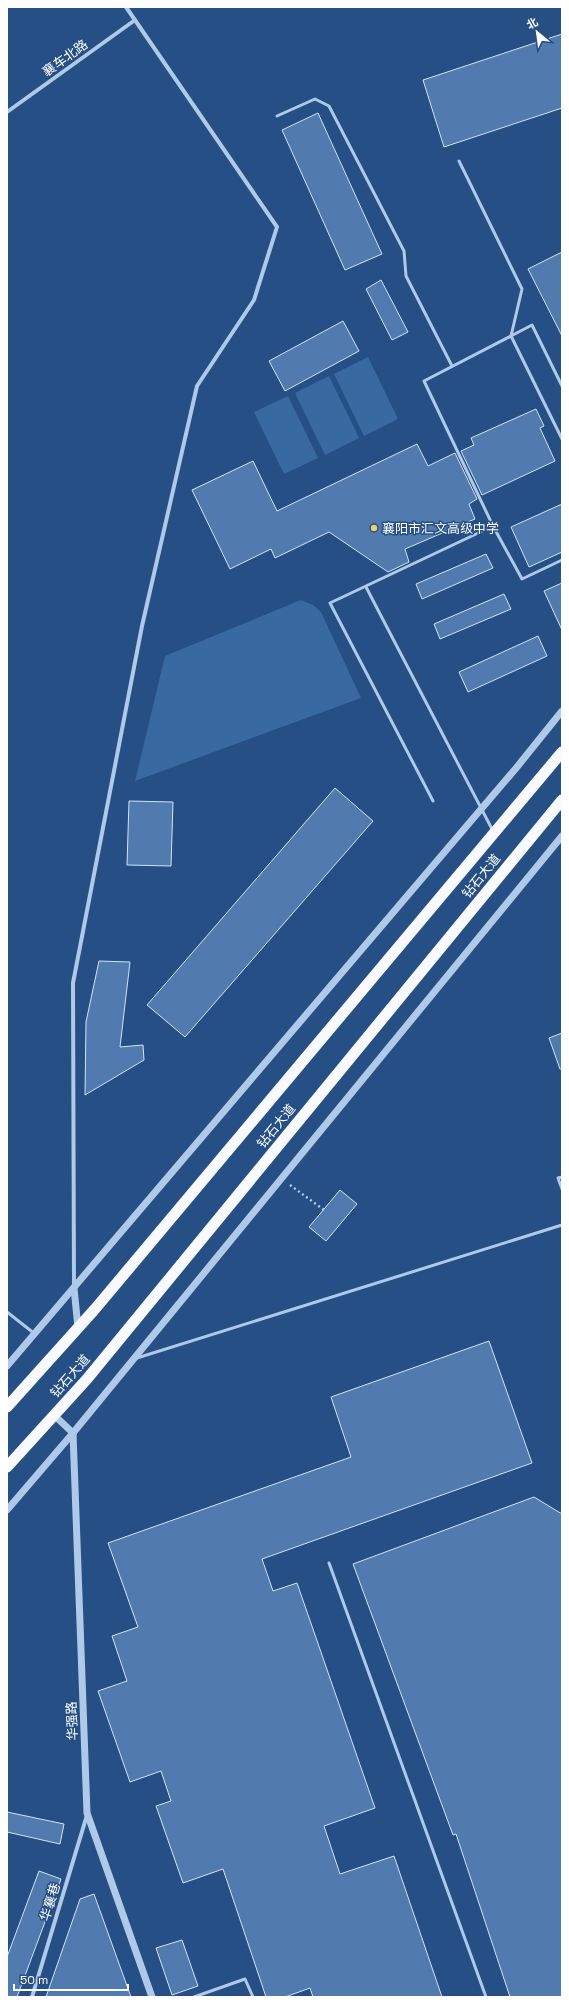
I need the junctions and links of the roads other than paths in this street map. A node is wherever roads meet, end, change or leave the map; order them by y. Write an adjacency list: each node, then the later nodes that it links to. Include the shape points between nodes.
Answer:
1 (126, 7): 2 (street)
2 (135, 20): 3 (street, 襄车北路); 25 (street, via 277,227 254,300 197,386 142,626 73,983)
3 (7, 112)
4 (277, 116): 7 (lane, via 315,99 330,106 404,251 406,276)
5 (459, 161): 6 (lane, via 522,289)
6 (511, 336): 7 (lane); 9 (lane, via 532,325); 11 (lane)
7 (452, 366): 12 (lane, via 424,381)
8 (562, 375): 9 (lane)
9 (558, 377): 10 (lane)
10 (562, 386)
11 (562, 439)
12 (493, 526): 13 (lane, via 522,579); 14 (lane)
13 (562, 560)
14 (366, 587): 18 (lane, via 330,603); 19 (lane)
15 (562, 711): 19 (street)
16 (562, 752): 20 (highway, 钻石大道)
17 (562, 800): 32 (highway, 钻石大道, via 87,1379)
18 (433, 801)
19 (482, 808): 20 (lane); 25 (street)
20 (494, 833): 27 (highway, 钻石大道)
21 (562, 836): 29 (street)
22 (562, 1177): 23 (lane, via 558,1178)
23 (562, 1189)
24 (562, 1225): 29 (lane)
25 (74, 1288): 27 (street); 28 (street)
26 (7, 1312): 28 (lane)
27 (78, 1328): 31 (highway, 钻石大道)
28 (35, 1334): 30 (street)
29 (133, 1359): 33 (street)
30 (7, 1366)
31 (7, 1407)
32 (54, 1415): 33 (street); 34 (highway, 钻石大道)
33 (74, 1433): 35 (street); 37 (street, 华强路)
34 (7, 1467)
35 (7, 1510)
36 (329, 1563): 42 (lane)
37 (87, 1813): 38 (street, 华襄巷); 39 (street, 华强路)
38 (32, 1997)
39 (152, 1997)
40 (194, 1997): 41 (lane, via 245,1979)
41 (252, 1997)
42 (486, 1997)

